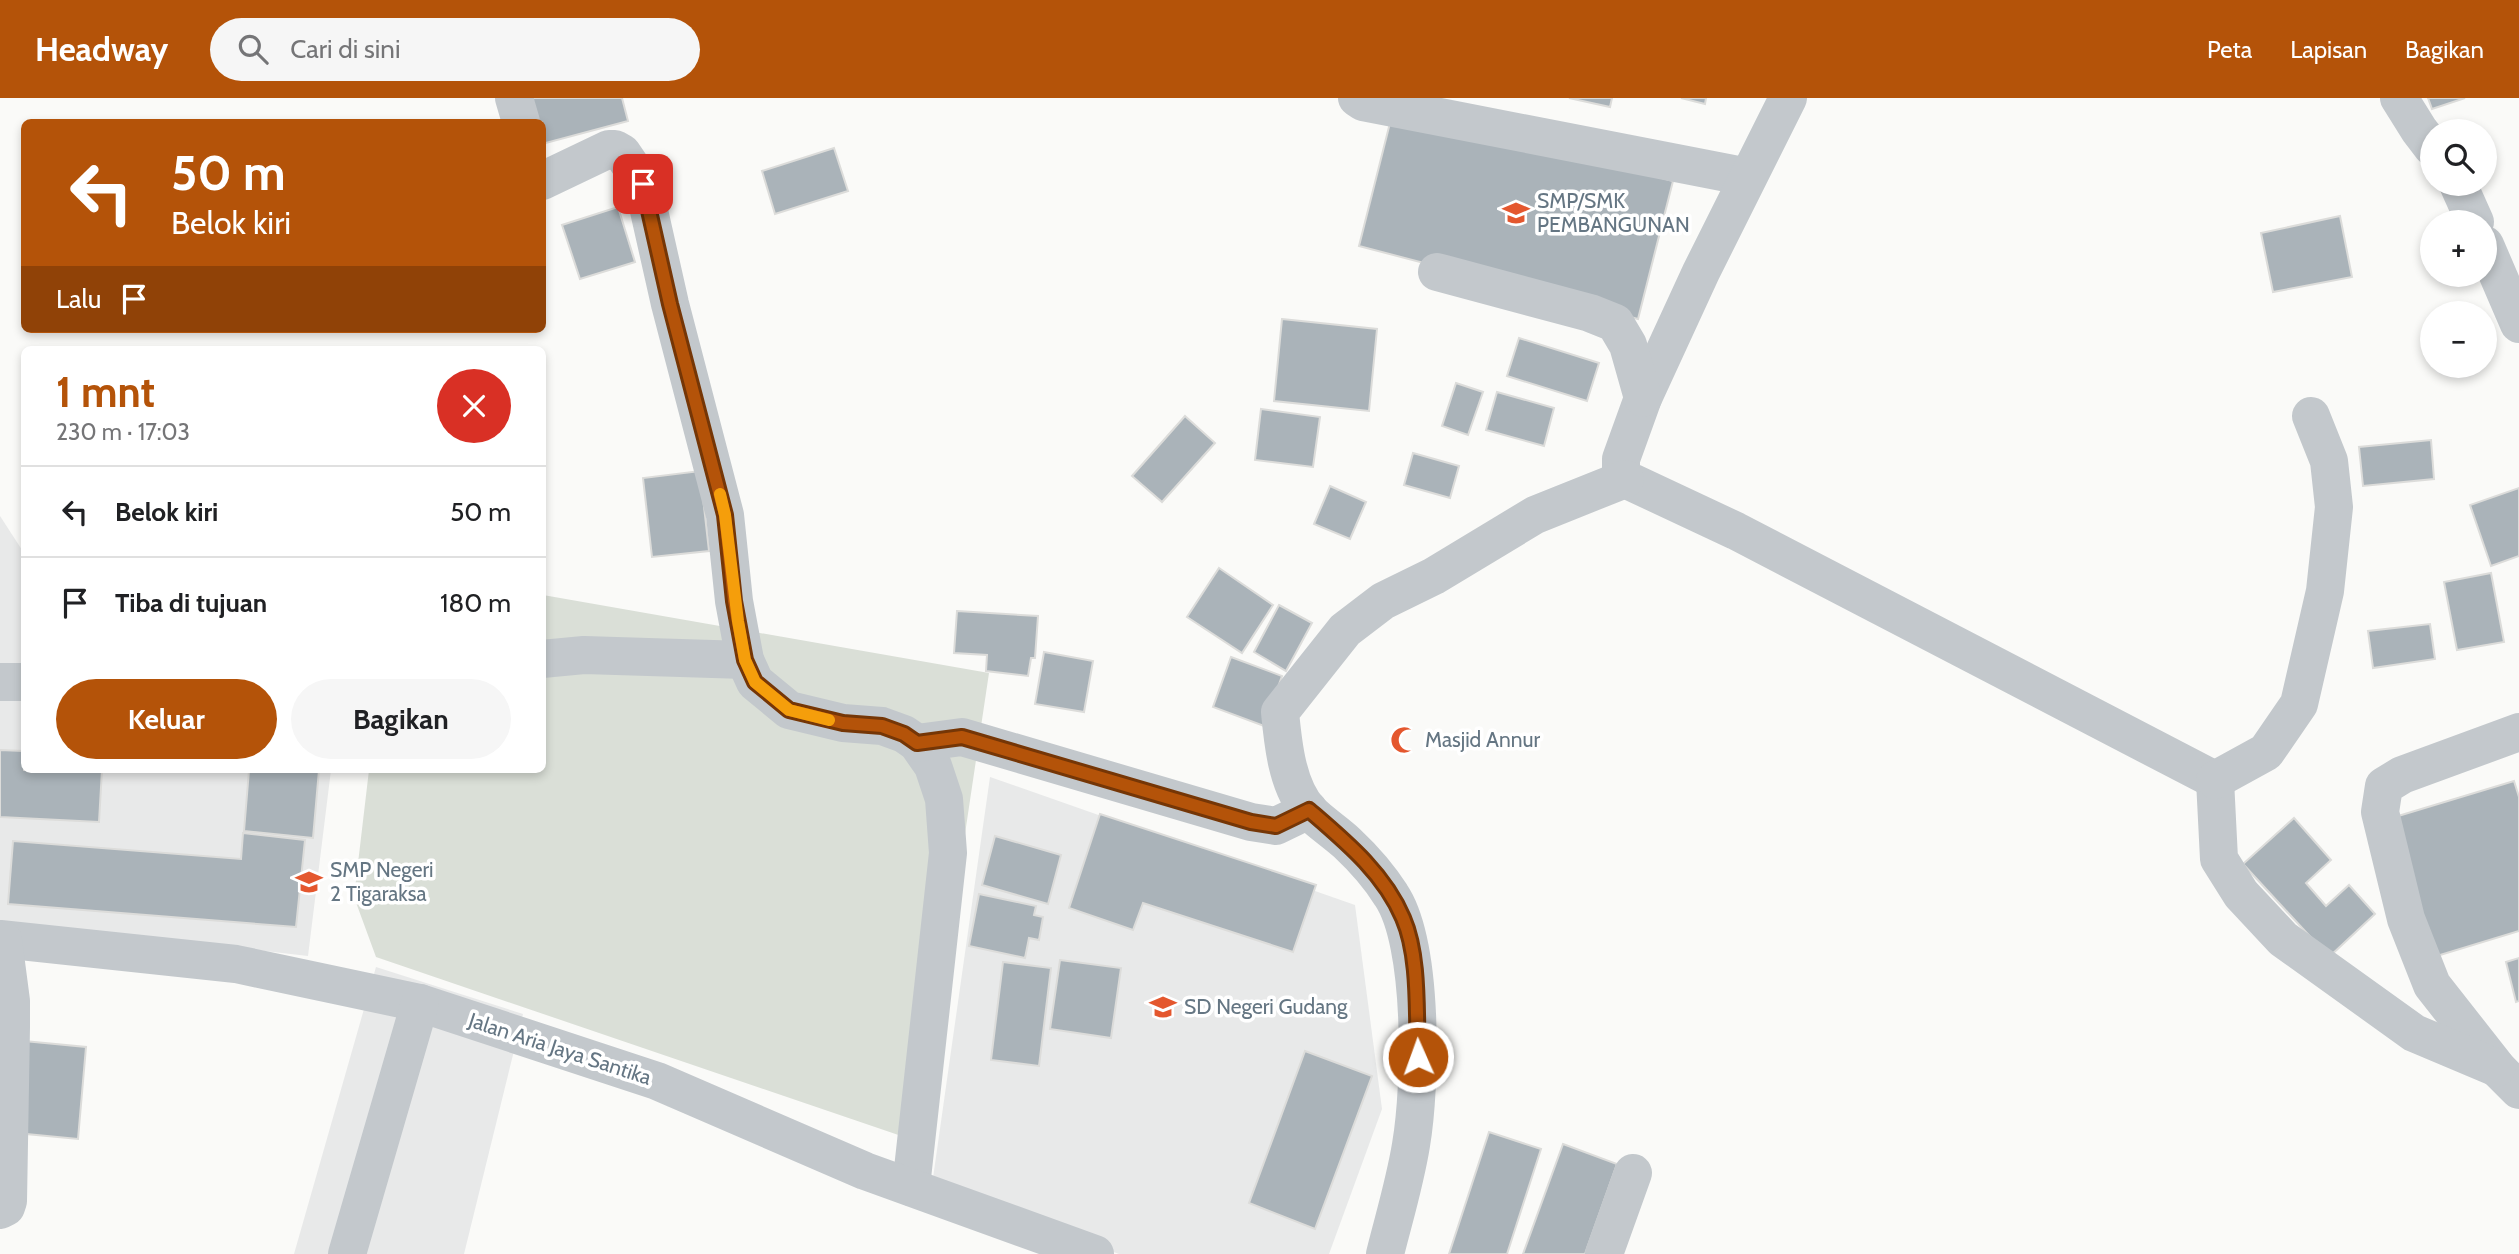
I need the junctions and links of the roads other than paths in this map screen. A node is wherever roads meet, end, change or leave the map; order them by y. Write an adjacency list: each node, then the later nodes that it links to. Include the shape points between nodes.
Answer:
1 (514, 98): 5 (street)
2 (1357, 98): 7 (street)
3 (1788, 98): 7 (street)
4 (2399, 98): 6 (street)
5 (520, 119)
6 (2420, 132)
7 (1748, 177): 12 (street)
8 (546, 179): 16 (street, via 609,149 622,153 643,184 725,515)
9 (1437, 272): 12 (street, via 1615,323 1628,345)
10 (2497, 273): 11 (street)
11 (2519, 324)
12 (1643, 398): 14 (street, via 1621,458)
13 (2311, 416): 21 (street, via 2329,461 2334,507 2325,591 2299,704 2266,752)
14 (1625, 479): 21 (street, via 1736,531); 22 (street, via 1535,515 1383,601 1345,630 1280,712 1292,779)
15 (546, 659): 16 (street, via 584,655)
16 (745, 660): 20 (street, via 755,682 789,710 843,723 882,726)
17 (0, 682): 18 (street)
18 (21, 682)
19 (2519, 732): 25 (street, via 2402,775 2384,786 2380,812 2406,919 2432,985)
20 (917, 743): 22 (street, via 962,737 1251,822 1276,826); 27 (street, via 933,766 944,799 948,853)
21 (2215, 779): 25 (street, via 2219,859 2241,894 2283,939 2414,1033)
22 (1309, 810): 31 (street, via 1375,873 1393,898 1410,942 1418,1057 1411,1144)
23 (2, 939): 24 (street, Jalan Aria Jaya Santika, via 236,964); 28 (street, via 11,1027 8,1201)
24 (420, 1003): 27 (street, Jalan Aria Jaya Santika, via 657,1081); 29 (street)
25 (2509, 1079)
26 (1633, 1173): 32 (street)
27 (911, 1187): 30 (street, Jalan Aria Jaya Santika)
28 (0, 1210)
29 (347, 1254)
30 (1095, 1254)
31 (1385, 1254)
32 (1604, 1254)

